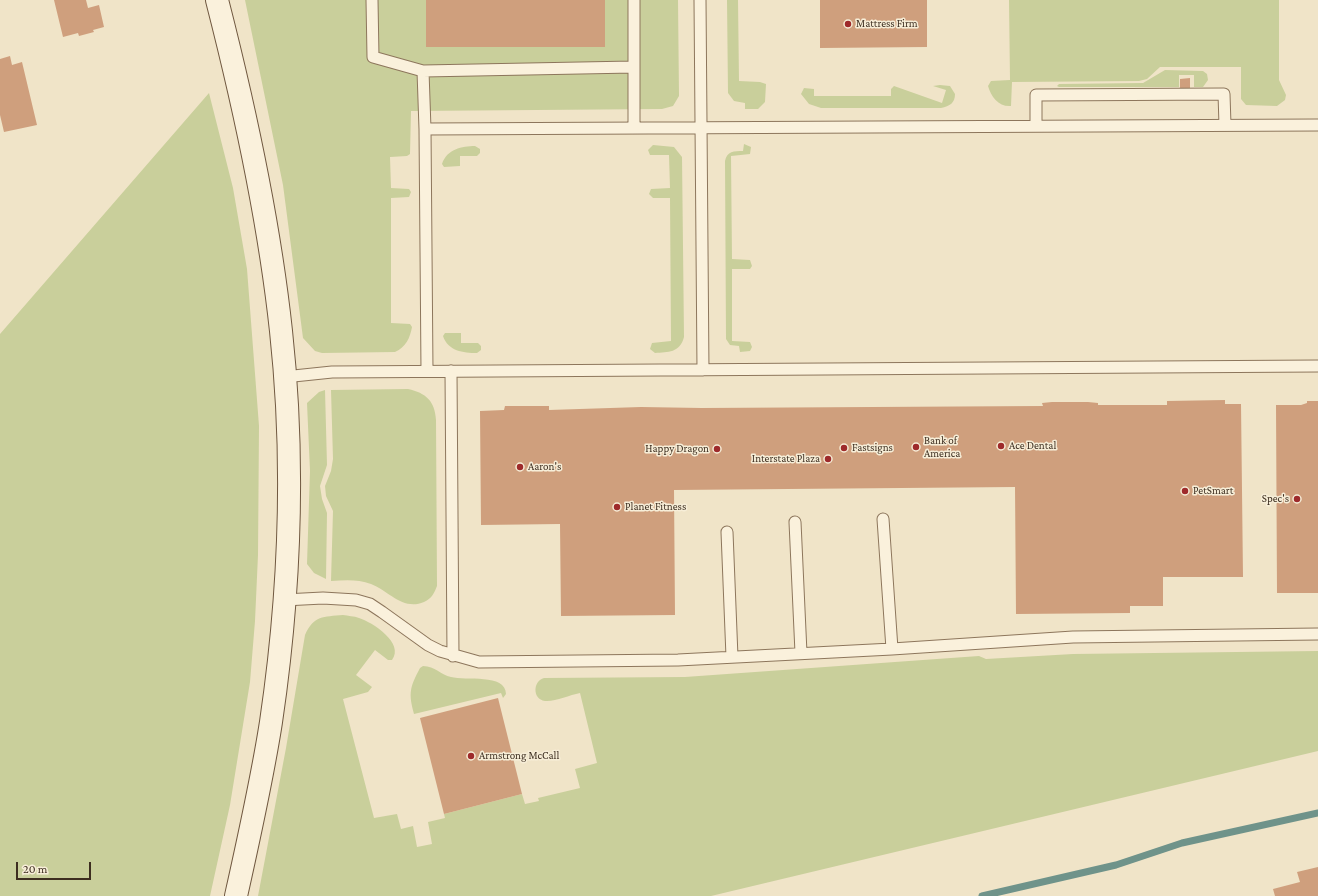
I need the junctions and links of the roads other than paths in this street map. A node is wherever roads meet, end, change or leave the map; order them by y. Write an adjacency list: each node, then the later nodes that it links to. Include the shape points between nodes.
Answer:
1 (217, 0): 17 (main road, via 264,207 280,325)
2 (372, 0): 6 (lane, via 373,56)
3 (634, 0): 5 (lane)
4 (700, 0): 11 (lane)
5 (634, 67): 6 (lane); 10 (lane)
6 (423, 71): 12 (lane)
7 (1225, 125): 8 (lane); 9 (lane); 9 (lane, via 1224,94 1036,95)
8 (1318, 125)
9 (1036, 126): 11 (lane)
10 (634, 128): 11 (lane); 12 (lane)
11 (702, 128): 14 (lane)
12 (425, 129): 15 (lane)
13 (1318, 366): 14 (lane)
14 (703, 370): 16 (lane)
15 (427, 371): 16 (lane); 17 (lane, via 332,372)
16 (451, 371): 25 (lane)
17 (284, 377): 21 (main road, via 288,494)
18 (883, 519): 23 (lane)
19 (796, 522): 24 (lane)
20 (727, 532): 26 (lane)
21 (284, 600): 25 (lane, via 345,599 370,604 428,645); 27 (main road, via 271,722)
22 (1318, 634): 23 (lane, via 1038,638)
23 (892, 649): 24 (lane)
24 (800, 653): 26 (lane)
25 (453, 656): 26 (lane, via 479,662)
26 (732, 657)
27 (236, 896)

